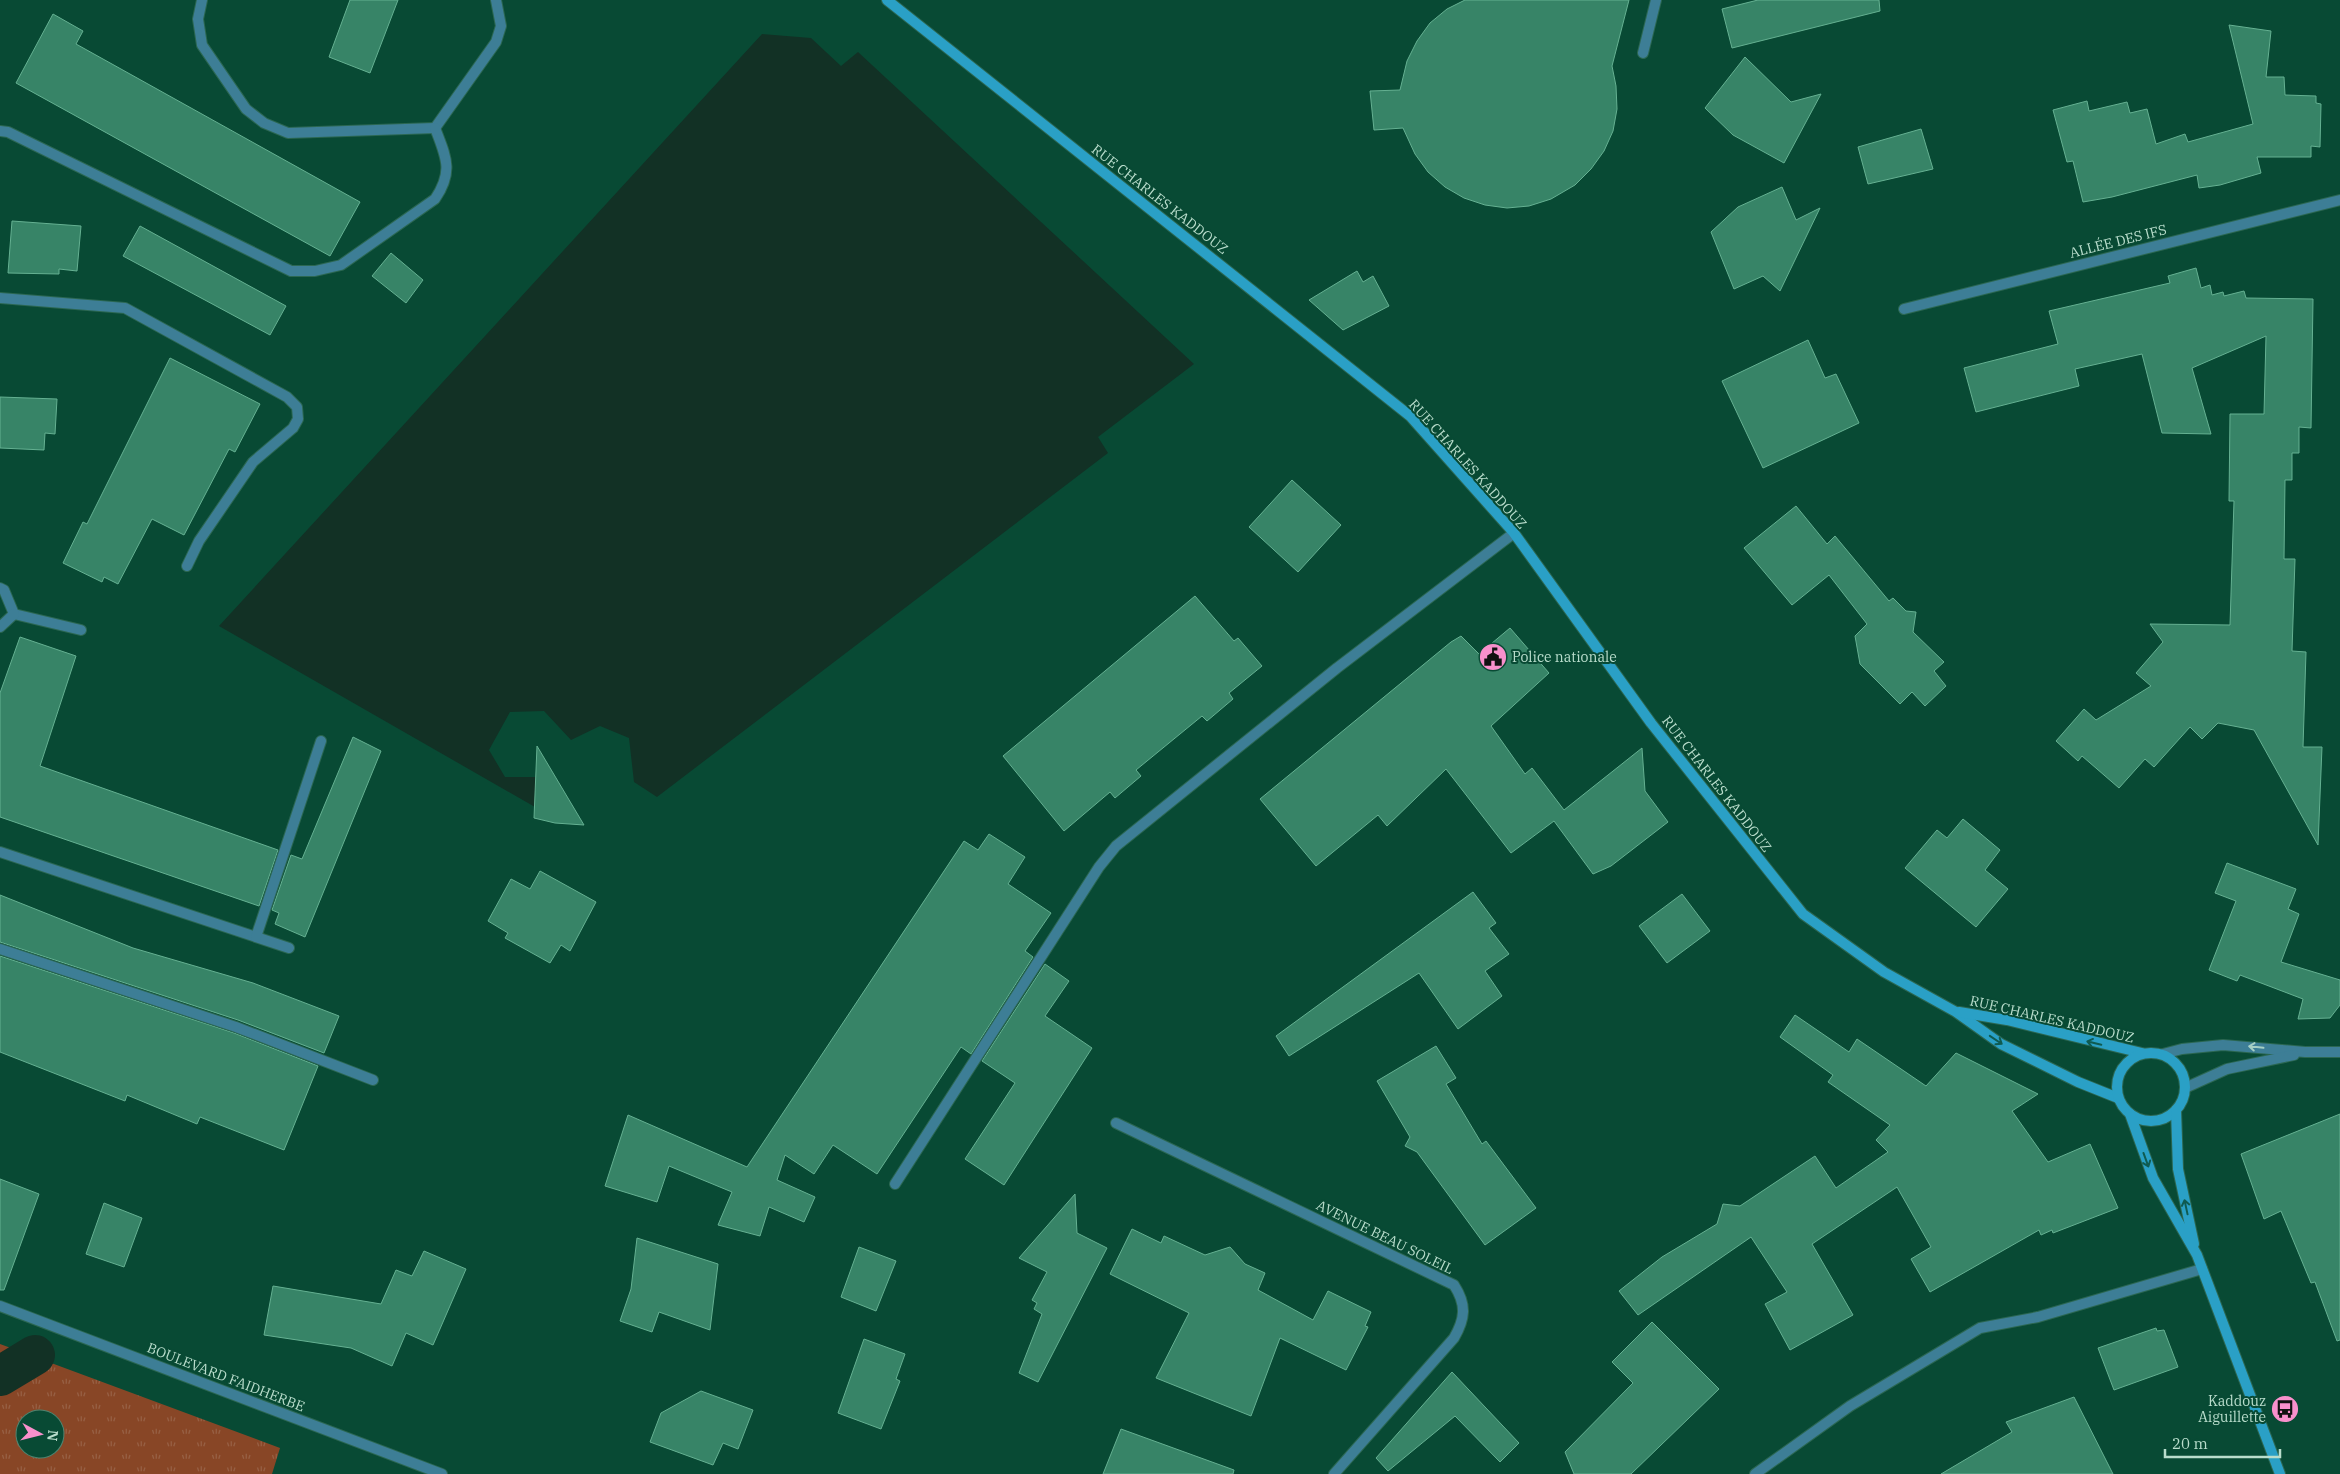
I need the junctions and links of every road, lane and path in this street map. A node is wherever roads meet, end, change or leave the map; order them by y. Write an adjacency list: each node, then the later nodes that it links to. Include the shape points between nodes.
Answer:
1 (202, 0): 6 (street, via 198,19 202,45 246,109 264,123 288,133)
2 (496, 0): 6 (street, via 501,26 496,42)
3 (887, 0): 11 (street, RUE CHARLES KADDOUZ, via 1410,416)
4 (1656, 0): 5 (street)
5 (1643, 53)
6 (434, 128): 7 (street, via 448,166 443,186 435,199 341,265 315,271 291,271 17,136)
7 (0, 131)
8 (2340, 200): 10 (street, ALLÉE DES IFS)
9 (0, 298): 12 (street, via 125,308 287,397 297,407 298,419 293,428 252,462 199,541)
10 (1904, 309)
11 (1514, 533): 22 (street, RUE CHARLES KADDOUZ, via 1652,723 1803,914 1884,972); 33 (street, via 1337,668 1116,846 1099,867)
12 (187, 566)
13 (0, 588): 14 (street, via 4,590)
14 (14, 614): 15 (street); 16 (street)
15 (0, 627)
16 (81, 630)
17 (321, 741): 19 (street)
18 (0, 852): 19 (street)
19 (256, 937): 20 (street)
20 (289, 948)
21 (0, 949): 27 (street, via 236,1027)
22 (1956, 1012): 25 (street, RUE CHARLES KADDOUZ, one-way to 22, via 2007,1020); 29 (street, RUE CHARLES KADDOUZ, one-way to 29, via 2001,1044)
23 (2305, 1052): 24 (street); 26 (street, one-way to 26, via 2223,1045); 28 (street, via 2227,1069)
24 (2340, 1052)
25 (2142, 1053): 26 (street); 29 (street, via 2120,1070)
26 (2163, 1054): 28 (street, via 2180,1068)
27 (374, 1080)
28 (2185, 1088): 30 (street)
29 (2118, 1098): 31 (street)
30 (2176, 1110): 31 (street, via 2166,1118 2154,1121 2141,1120); 34 (street, one-way to 30, via 2178,1169)
31 (2130, 1114): 34 (street, one-way to 34, via 2153,1178)
32 (1116, 1123): 38 (street, AVENUE BEAU SOLEIL, via 1454,1285 1461,1296 1462,1324 1454,1338)
33 (895, 1184)
34 (2196, 1255): 35 (street)
35 (2202, 1269): 39 (street, via 2038,1317 1980,1328 1850,1406); 40 (street)
36 (0, 1306): 37 (street, BOULEVARD FAIDHERBE)
37 (442, 1474)
38 (1334, 1474)
39 (1754, 1474)
40 (2280, 1474)

